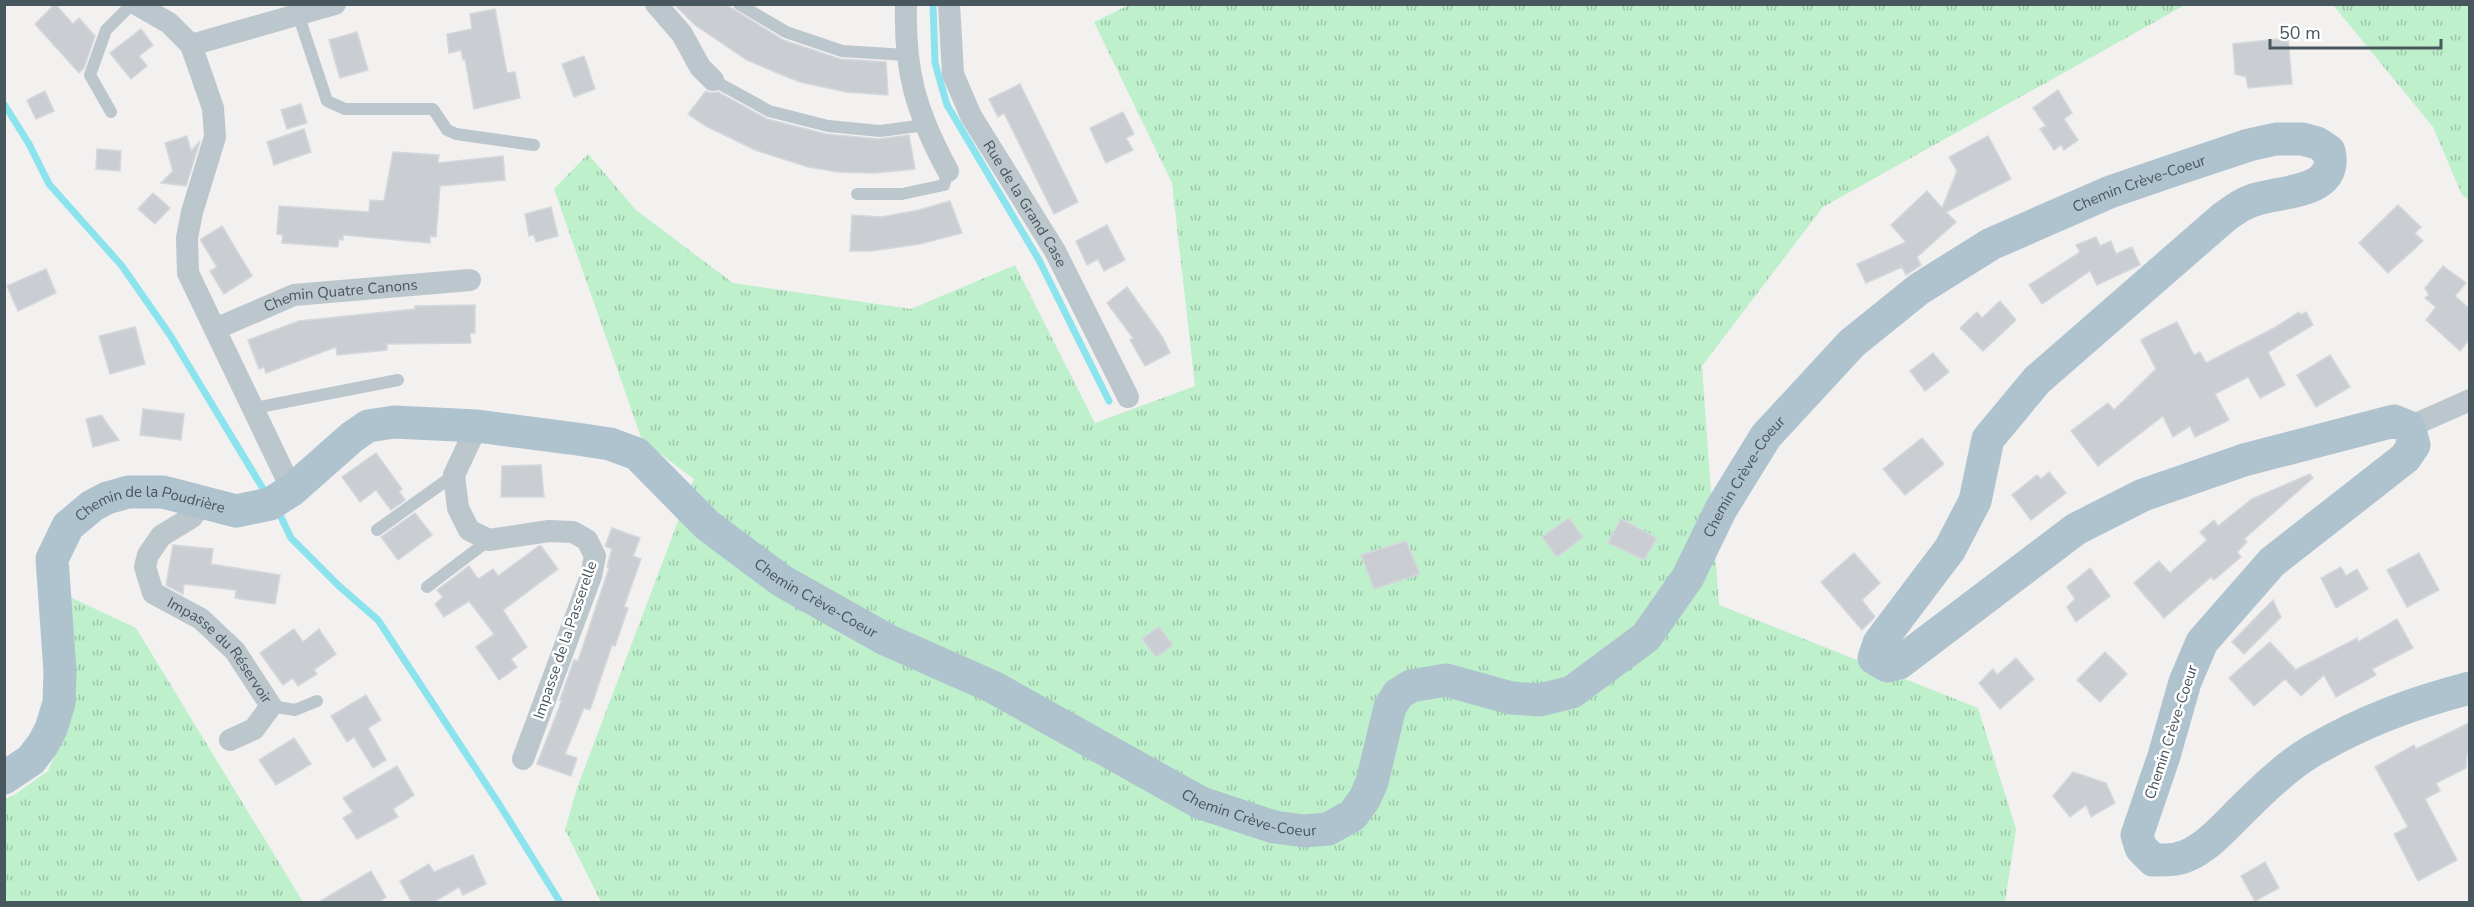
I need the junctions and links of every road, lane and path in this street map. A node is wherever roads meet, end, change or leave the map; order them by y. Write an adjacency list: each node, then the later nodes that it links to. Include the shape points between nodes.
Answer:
1 (132, 4): 12 (lane, via 106,30 90,75)
2 (136, 4): 9 (street, via 169,23)
3 (335, 4): 8 (street)
4 (656, 4): 11 (street)
5 (739, 4): 10 (lane, via 786,32 842,51)
6 (906, 4): 10 (street)
7 (948, 4): 20 (street, Rue de la Grand Case, via 952,74 971,116 1054,251)
8 (299, 16): 9 (street); 14 (lane, via 327,101 334,106 434,109 447,130 456,134)
9 (191, 45): 18 (street, via 213,108 215,136 192,212 187,238 188,273)
10 (906, 55): 13 (street)
11 (713, 80): 13 (lane, via 769,111 828,126 880,131)
12 (111, 112)
13 (925, 125): 15 (street)
14 (534, 145)
15 (948, 171): 16 (lane, via 944,185 902,194)
16 (857, 194)
17 (470, 280): 18 (street, Chemin Quatre Canons, via 294,295)
18 (215, 329): 22 (street)
19 (398, 380): 22 (lane)
20 (1128, 397)
21 (2469, 400): 24 (street)
22 (254, 408): 27 (street)
23 (477, 426): 25 (main road, Chemin de la Poudrière, via 610,444); 26 (street); 27 (main road, Chemin de la Poudrière, via 394,422 368,426)
24 (2409, 427): 25 (main road, Chemin Crève-Coeur, via 2394,422 2256,457 2143,495 2076,529 1931,639 1893,665 1882,665 1874,658 1879,643 1955,540 1975,501 1988,439 2037,380 2233,211 2260,198 2319,183 2332,161 2329,151 2317,143 2276,139 2110,192 1991,244 1919,289 1852,343 1766,436 1721,509 1688,577 1646,637 1572,692 1540,700 1511,698 1446,680 1411,686 1398,694 1390,707 1372,782 1353,815 1328,829 1305,831 1274,827 1201,803 993,687 887,640 782,581 716,532); 32 (main road, Chemin Crève-Coeur, via 2414,445 2405,458 2272,562 2202,642 2185,682 2137,835 2140,848 2153,860 2177,859 2188,854 2208,842 2259,793 2310,753 2372,720)
25 (637, 454)
26 (454, 475): 29 (lane); 30 (street, via 458,508 469,531)
27 (292, 490): 28 (main road, Chemin de la Poudrière, via 270,504 236,511)
28 (202, 503): 34 (street, Impasse du Réservoir, via 192,517 161,536 148,555 145,567 153,593 201,619 235,651); 37 (main road, Chemin de la Poudrière, via 163,492 128,492 92,506 68,526 52,559 59,703 51,729 37,752)
29 (378, 530)
30 (489, 540): 31 (lane); 36 (street, Impasse de la Passerelle, via 549,531 573,532 587,540 595,556)
31 (427, 587)
32 (2469, 688)
33 (317, 701): 34 (lane, via 295,711)
34 (271, 706): 35 (street, Impasse du Réservoir, via 254,729)
35 (230, 740)
36 (524, 759)
37 (4, 778)

